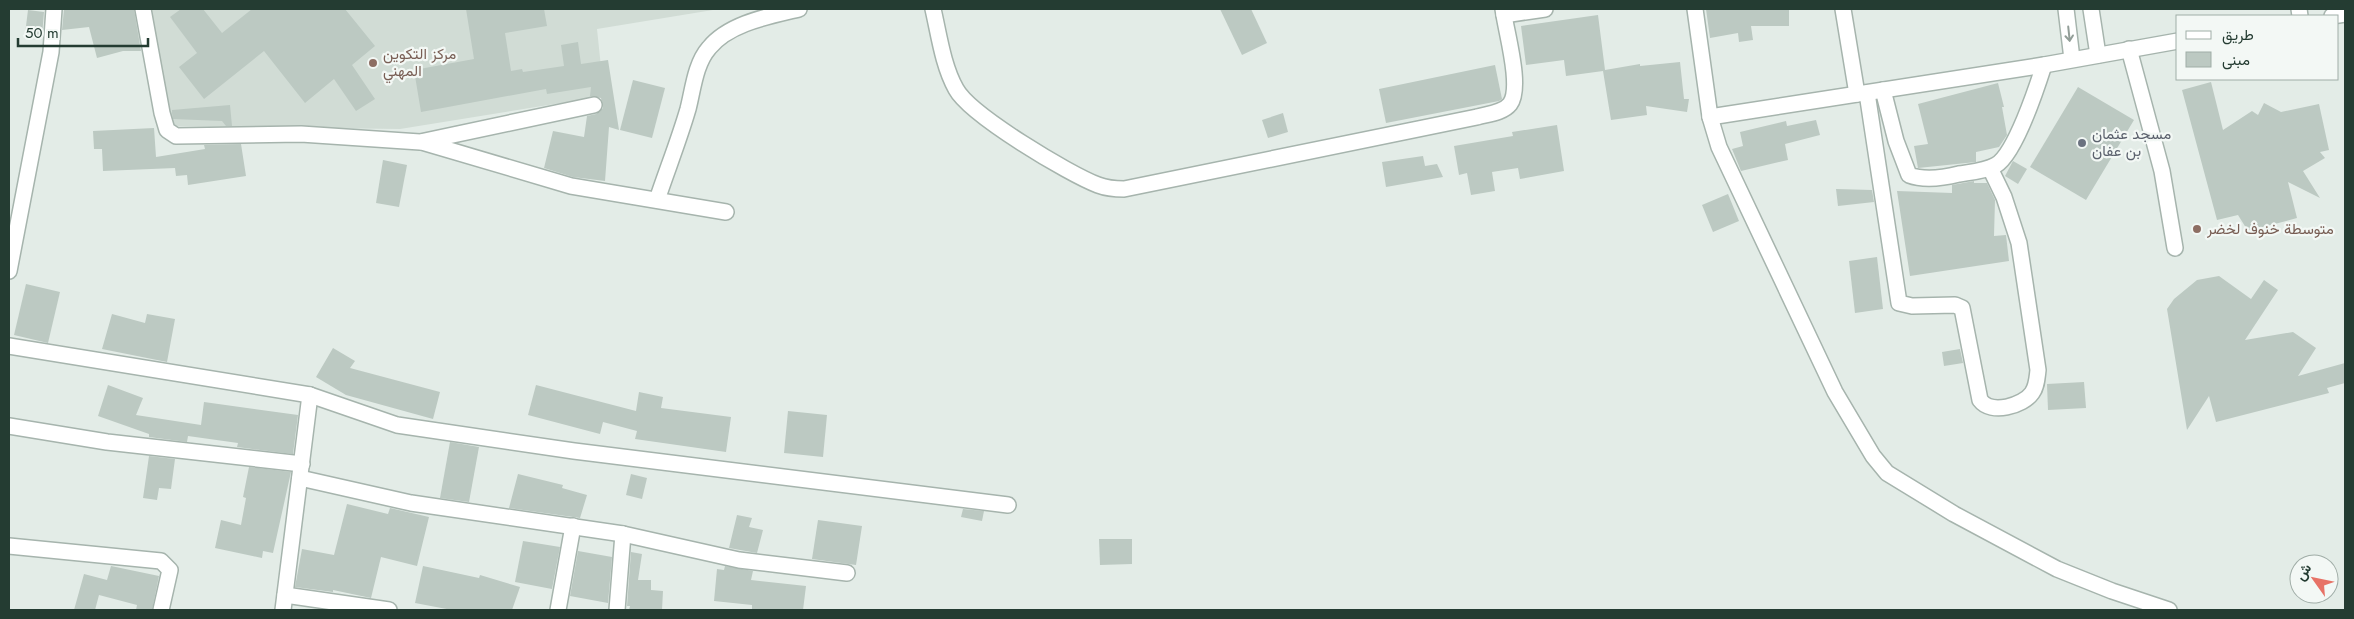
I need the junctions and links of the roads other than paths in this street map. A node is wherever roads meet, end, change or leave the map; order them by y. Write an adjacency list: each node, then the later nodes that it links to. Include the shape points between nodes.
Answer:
1 (54, 9): 25 (street, via 51,52)
2 (143, 9): 20 (street, via 162,113 168,130 176,136 301,134)
3 (799, 9): 22 (street, via 744,25 721,37 709,48 698,71 688,111)
4 (933, 9): 10 (street, via 947,66 956,90 965,101 978,113 1067,170 1111,189 1227,169 1504,109 1513,98 1515,84)
5 (1545, 9): 10 (street)
6 (1694, 9): 19 (street)
7 (1843, 9): 17 (street)
8 (2066, 9): 14 (street, one-way to 14)
9 (2091, 9): 13 (street)
10 (1504, 12)
11 (2176, 41): 12 (street)
12 (2129, 49): 13 (street); 24 (street, via 2162,171)
13 (2098, 55): 14 (street)
14 (2072, 59): 15 (street)
15 (2044, 65): 16 (street); 21 (street, via 2030,106 2006,156)
16 (1883, 90): 17 (street); 21 (street, via 1896,141 1910,175 1941,178)
17 (1862, 93): 19 (street); 21 (street, via 1899,302 1912,306 1955,305 1962,308 1980,400 1996,407 2019,404 2028,398 2036,387 2038,370 2019,243 2004,197)
18 (594, 105): 20 (street)
19 (1710, 117): 41 (street, via 1732,176 1835,392 1873,456 1887,473 1954,514 2057,569)
20 (420, 142): 22 (street, via 571,186)
21 (1990, 168)
22 (657, 200): 23 (street)
23 (726, 212)
24 (2175, 248)
25 (9, 271)
26 (9, 346): 27 (street)
27 (310, 395): 29 (street); 30 (street, via 397,425 574,451)
28 (9, 426): 29 (street)
29 (301, 471): 31 (street, via 411,503); 35 (street)
30 (1008, 505)
31 (573, 526): 32 (street); 39 (street)
32 (623, 534): 34 (street, via 739,560); 40 (street)
33 (9, 546): 36 (street, via 161,561 170,570)
34 (848, 573)
35 (285, 595): 37 (street); 38 (street)
36 (162, 610)
37 (282, 610)
38 (389, 610)
39 (558, 610)
40 (617, 610)
41 (2169, 610)

